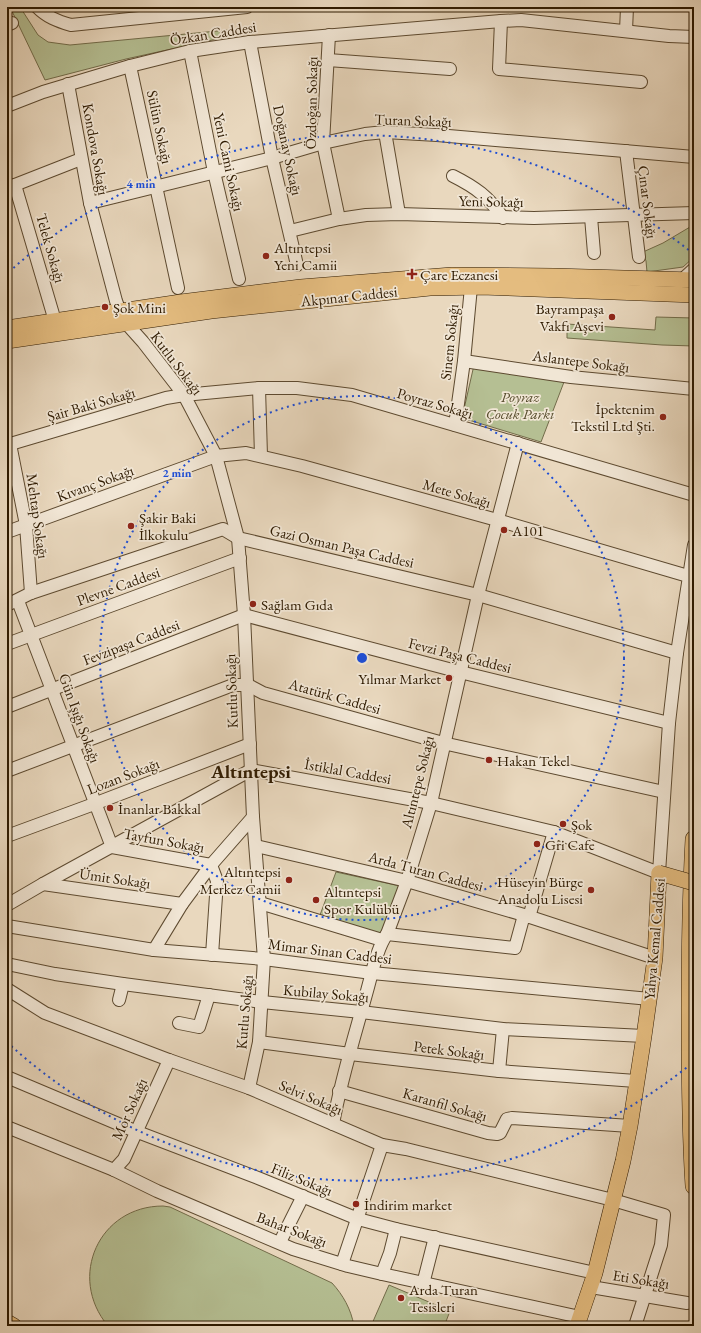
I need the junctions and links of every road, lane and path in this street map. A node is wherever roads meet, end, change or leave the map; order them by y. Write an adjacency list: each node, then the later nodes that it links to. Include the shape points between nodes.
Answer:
1 (37, 7): 2 (street, via 57,21 71,25)
2 (247, 7)
3 (627, 7): 5 (street)
4 (501, 21): 5 (street, Özkan Caddesi, via 521,20); 6 (street, Özkan Caddesi); 13 (street, via 499,69)
5 (626, 31): 7 (street, Özkan Caddesi)
6 (329, 35): 8 (street, Özkan Caddesi); 10 (street, Özdoğan Sokağı)
7 (694, 37)
8 (250, 42): 9 (street, Özkan Caddesi); 19 (street, Doğanay Sokağı)
9 (190, 51): 11 (street, Özkan Caddesi); 22 (street, Yeni Cami Sokağı)
10 (328, 60): 12 (street); 17 (street, Özdoğan Sokağı)
11 (130, 66): 14 (street, Özkan Caddesi); 25 (street, Sülün Sokağı)
12 (450, 69)
13 (641, 82)
14 (68, 84): 15 (street, Özkan Caddesi); 21 (street, Kondova Sokağı)
15 (7, 106)
16 (385, 132): 17 (street, Turan Sokağı); 18 (street, Turan Sokağı); 28 (street)
17 (323, 143): 19 (street, Turan Sokağı); 32 (street, Özdoğan Sokağı)
18 (626, 151): 20 (street, Turan Sokağı); 29 (street, Çınar Sokağı)
19 (272, 158): 22 (street, Turan Sokağı); 33 (street, Doğanay Sokağı)
20 (694, 158)
21 (81, 159): 24 (street); 26 (street, Kondova Sokağı)
22 (214, 172): 25 (street, Turan Sokağı); 38 (street, Yeni Cami Sokağı)
23 (453, 176): 31 (street, via 486,197)
24 (11, 186): 44 (street, Telek Sokağı)
25 (156, 186): 26 (street, Turan Sokağı); 41 (street, Sülün Sokağı)
26 (90, 202): 43 (street, Kondova Sokağı, via 116,301)
27 (694, 213): 29 (street, Yeni Sokağı)
28 (400, 214): 31 (street, Yeni Sokağı); 32 (street, Yeni Sokağı)
29 (634, 215): 30 (street, Yeni Sokağı); 35 (street, Çınar Sokağı)
30 (591, 217): 31 (street, Yeni Sokağı); 34 (street)
31 (503, 218)
32 (339, 219): 33 (street, Yeni Sokağı)
33 (290, 232): 36 (street, Doğanay Sokağı)
34 (594, 253)
35 (639, 257)
36 (297, 265)
37 (694, 269): 39 (street)
38 (239, 279)
39 (688, 280): 43 (main road, Akpınar Caddesi, via 452,276 301,287 181,302)
40 (471, 287): 42 (main road, Akpınar Caddesi); 43 (main road, Akpınar Caddesi, via 383,292); 47 (street, Sinem Sokağı)
41 (178, 288)
42 (694, 295)
43 (123, 318): 44 (main road, Akpınar Caddesi); 46 (main road, Akpınar Caddesi); 50 (street, Kutlu Sokağı)
44 (55, 321): 45 (main road, Akpınar Caddesi)
45 (7, 328)
46 (7, 341)
47 (464, 361): 49 (street, Aslantepe Sokağı, via 571,378); 51 (street, Sinem Sokağı)
48 (259, 388): 50 (street, Poyraz Sokağı); 51 (street, Poyraz Sokağı, via 297,388 352,395); 55 (street)
49 (694, 389)
50 (184, 395): 53 (street, Şair Baki Sokağı, via 166,398); 54 (street, Kutlu Sokağı)
51 (455, 425): 52 (street, Poyraz Sokağı)
52 (518, 443): 56 (street, Poyraz Sokağı); 57 (street, Altıntepe Sokağı)
53 (8, 445): 58 (street, Mehtap Sokağı)
54 (216, 456): 55 (street, Mete Sokağı, via 246,453); 58 (street, Kıvanç Sokağı); 60 (street, Kutlu Sokağı)
55 (261, 456): 57 (street, Mete Sokağı)
56 (694, 495)
57 (497, 520): 63 (street, Mete Sokağı); 65 (street, Altıntepe Sokağı)
58 (26, 525): 59 (street, Kıvanç Sokağı); 64 (street, Mehtap Sokağı)
59 (7, 532)
60 (238, 538): 62 (street, Kutlu Sokağı); 64 (street, Gazi Osman Paşa Caddesi, via 223,529); 65 (street, Gazi Osman Paşa Caddesi)
61 (694, 545): 63 (street, Yahya Kemal Caddesi)
62 (240, 558): 67 (street, Kutlu Sokağı); 68 (street, Plevne Caddesi)
63 (688, 576): 70 (street, Yahya Kemal Caddesi)
64 (31, 593): 66 (street, Gazi Osman Paşa Caddesi)
65 (478, 595): 70 (street, Gazi Osman Paşa Caddesi); 71 (street, Altıntepe Sokağı)
66 (12, 603): 68 (street, Gün Işığı Sokağı)
67 (244, 615): 71 (street, Fevzi Paşa Caddesi); 72 (street, Kutlu Sokağı); 73 (street, Fevzipaşa Caddesi)
68 (32, 635): 69 (street, Plevne Caddesi); 73 (street, Gün Işığı Sokağı)
69 (7, 644)
70 (677, 652): 75 (street, Yahya Kemal Caddesi)
71 (460, 672): 75 (street, Fevzi Paşa Caddesi); 76 (street, Altıntepe Sokağı)
72 (248, 685): 76 (street, Atatürk Caddesi, via 263,693); 77 (street, Kutlu Sokağı); 78 (street, via 234,685)
73 (52, 690): 74 (street, Fevzipaşa Caddesi); 78 (street, Gün Işığı Sokağı)
74 (7, 707)
75 (669, 723): 81 (street, Yahya Kemal Caddesi)
76 (443, 743): 81 (street, Atatürk Caddesi); 82 (street, Altıntepe Sokağı)
77 (250, 744): 79 (street, Kutlu Sokağı); 83 (street, Lozan Sokağı)
78 (73, 746): 80 (street); 83 (street, Gün Işığı Sokağı)
79 (251, 770): 82 (street, İstiklal Caddesi); 84 (street, Kutlu Sokağı); 89 (street)
80 (7, 771)
81 (664, 792): 91 (street, Yahya Kemal Caddesi)
82 (431, 803): 85 (street, İstiklal Caddesi); 92 (street, Altıntepe Sokağı)
83 (94, 804): 86 (street, Lozan Sokağı); 89 (street, Gün Işığı Sokağı)
84 (254, 817): 88 (street, Kutlu Sokağı); 90 (street)
85 (554, 832): 91 (street, İstiklal Caddesi); 98 (street)
86 (7, 836)
87 (694, 839): 131 (highway, via 690,974)
88 (256, 846): 92 (street, Arda Turan Caddesi); 95 (street, Kutlu Sokağı)
89 (112, 847): 90 (street, Tayfun Sokağı); 93 (street)
90 (211, 865): 96 (street); 102 (street, via 217,881)
91 (659, 873): 94 (main road, bridge); 103 (main road, Yahya Kemal Caddesi)
92 (407, 881): 98 (street, Arda Turan Caddesi); 100 (street, Altıntepe Sokağı)
93 (43, 884): 96 (street, Ümit Sokağı); 97 (street)
94 (694, 884)
95 (260, 903): 100 (street); 104 (street, Kutlu Sokağı)
96 (182, 904): 101 (street)
97 (7, 905)
98 (526, 916): 100 (street, via 516,948); 103 (street, Arda Turan Caddesi)
99 (7, 926): 101 (street, Mimar Sinan Caddesi)
100 (385, 937): 106 (street, Altıntepe Sokağı)
101 (154, 950): 102 (street, Mimar Sinan Caddesi)
102 (212, 955): 104 (street, Mimar Sinan Caddesi)
103 (655, 958): 110 (main road, Yahya Kemal Caddesi)
104 (264, 959): 106 (street, Mimar Sinan Caddesi); 112 (street, Kutlu Sokağı)
105 (7, 964): 107 (street, Kubilay Sokağı)
106 (372, 973): 110 (street, Mimar Sinan Caddesi); 113 (street, Altıntepe Sokağı)
107 (123, 984): 109 (street, Kubilay Sokağı); 111 (street)
108 (7, 989): 119 (street, Selvi Sokağı, via 45,1013)
109 (209, 995): 112 (street, Kubilay Sokağı); 114 (street, via 199,1027)
110 (650, 999): 116 (main road, Yahya Kemal Caddesi)
111 (119, 1000)
112 (262, 1002): 113 (street, Kubilay Sokağı); 117 (street, Kutlu Sokağı)
113 (362, 1012): 115 (street, Kubilay Sokağı); 118 (street, Altıntepe Sokağı)
114 (179, 1023)
115 (503, 1029): 116 (street, Kubilay Sokağı); 120 (street)
116 (644, 1036): 122 (main road, Yahya Kemal Caddesi)
117 (260, 1042): 118 (street, Petek Sokağı); 123 (street, Kutlu Sokağı)
118 (350, 1054): 120 (street, Petek Sokağı); 124 (street, Altıntepe Sokağı)
119 (169, 1060): 123 (street, Selvi Sokağı); 128 (street, Mor Sokağı)
120 (499, 1071): 122 (street, Petek Sokağı)
121 (7, 1077): 128 (street, Filiz Sokağı)
122 (636, 1081): 126 (main road, Yahya Kemal Caddesi)
123 (249, 1088): 125 (street, Selvi Sokağı)
124 (339, 1091): 125 (street, Altıntepe Sokağı); 126 (street, Karanfil Sokağı, via 488,1133 500,1133 508,1118)
125 (333, 1124): 129 (street, Selvi Sokağı)
126 (630, 1126): 133 (main road, Yahya Kemal Caddesi)
127 (7, 1127): 130 (street, Bahar Sokağı)
128 (136, 1131): 130 (street, Mor Sokağı, via 124,1158); 132 (street, Filiz Sokağı)
129 (382, 1145): 133 (street, Selvi Sokağı); 134 (street)
130 (114, 1170): 137 (street, Bahar Sokağı, via 157,1191)
131 (694, 1186)
132 (303, 1196): 134 (street, Filiz Sokağı); 137 (street)
133 (613, 1200): 140 (main road, Yahya Kemal Caddesi); 142 (street, Selvi Sokağı, via 664,1215 661,1245)
134 (358, 1219): 135 (street, Filiz Sokağı); 138 (street)
135 (396, 1229): 136 (street, Filiz Sokağı); 139 (street)
136 (435, 1237): 140 (street, Filiz Sokağı); 141 (street)
137 (280, 1242): 138 (street, Bahar Sokağı, via 293,1249)
138 (342, 1264): 139 (street, Bahar Sokağı)
139 (382, 1274): 141 (street, Bahar Sokağı)
140 (593, 1280): 142 (street, Eti Sokağı); 144 (main road, Yahya Kemal Caddesi)
141 (423, 1284): 144 (street, Bahar Sokağı)
142 (644, 1296): 143 (street, Eti Sokağı); 147 (street)
143 (687, 1302)
144 (578, 1321)
145 (7, 1322): 146 (main road)
146 (14, 1326)
147 (635, 1326)

